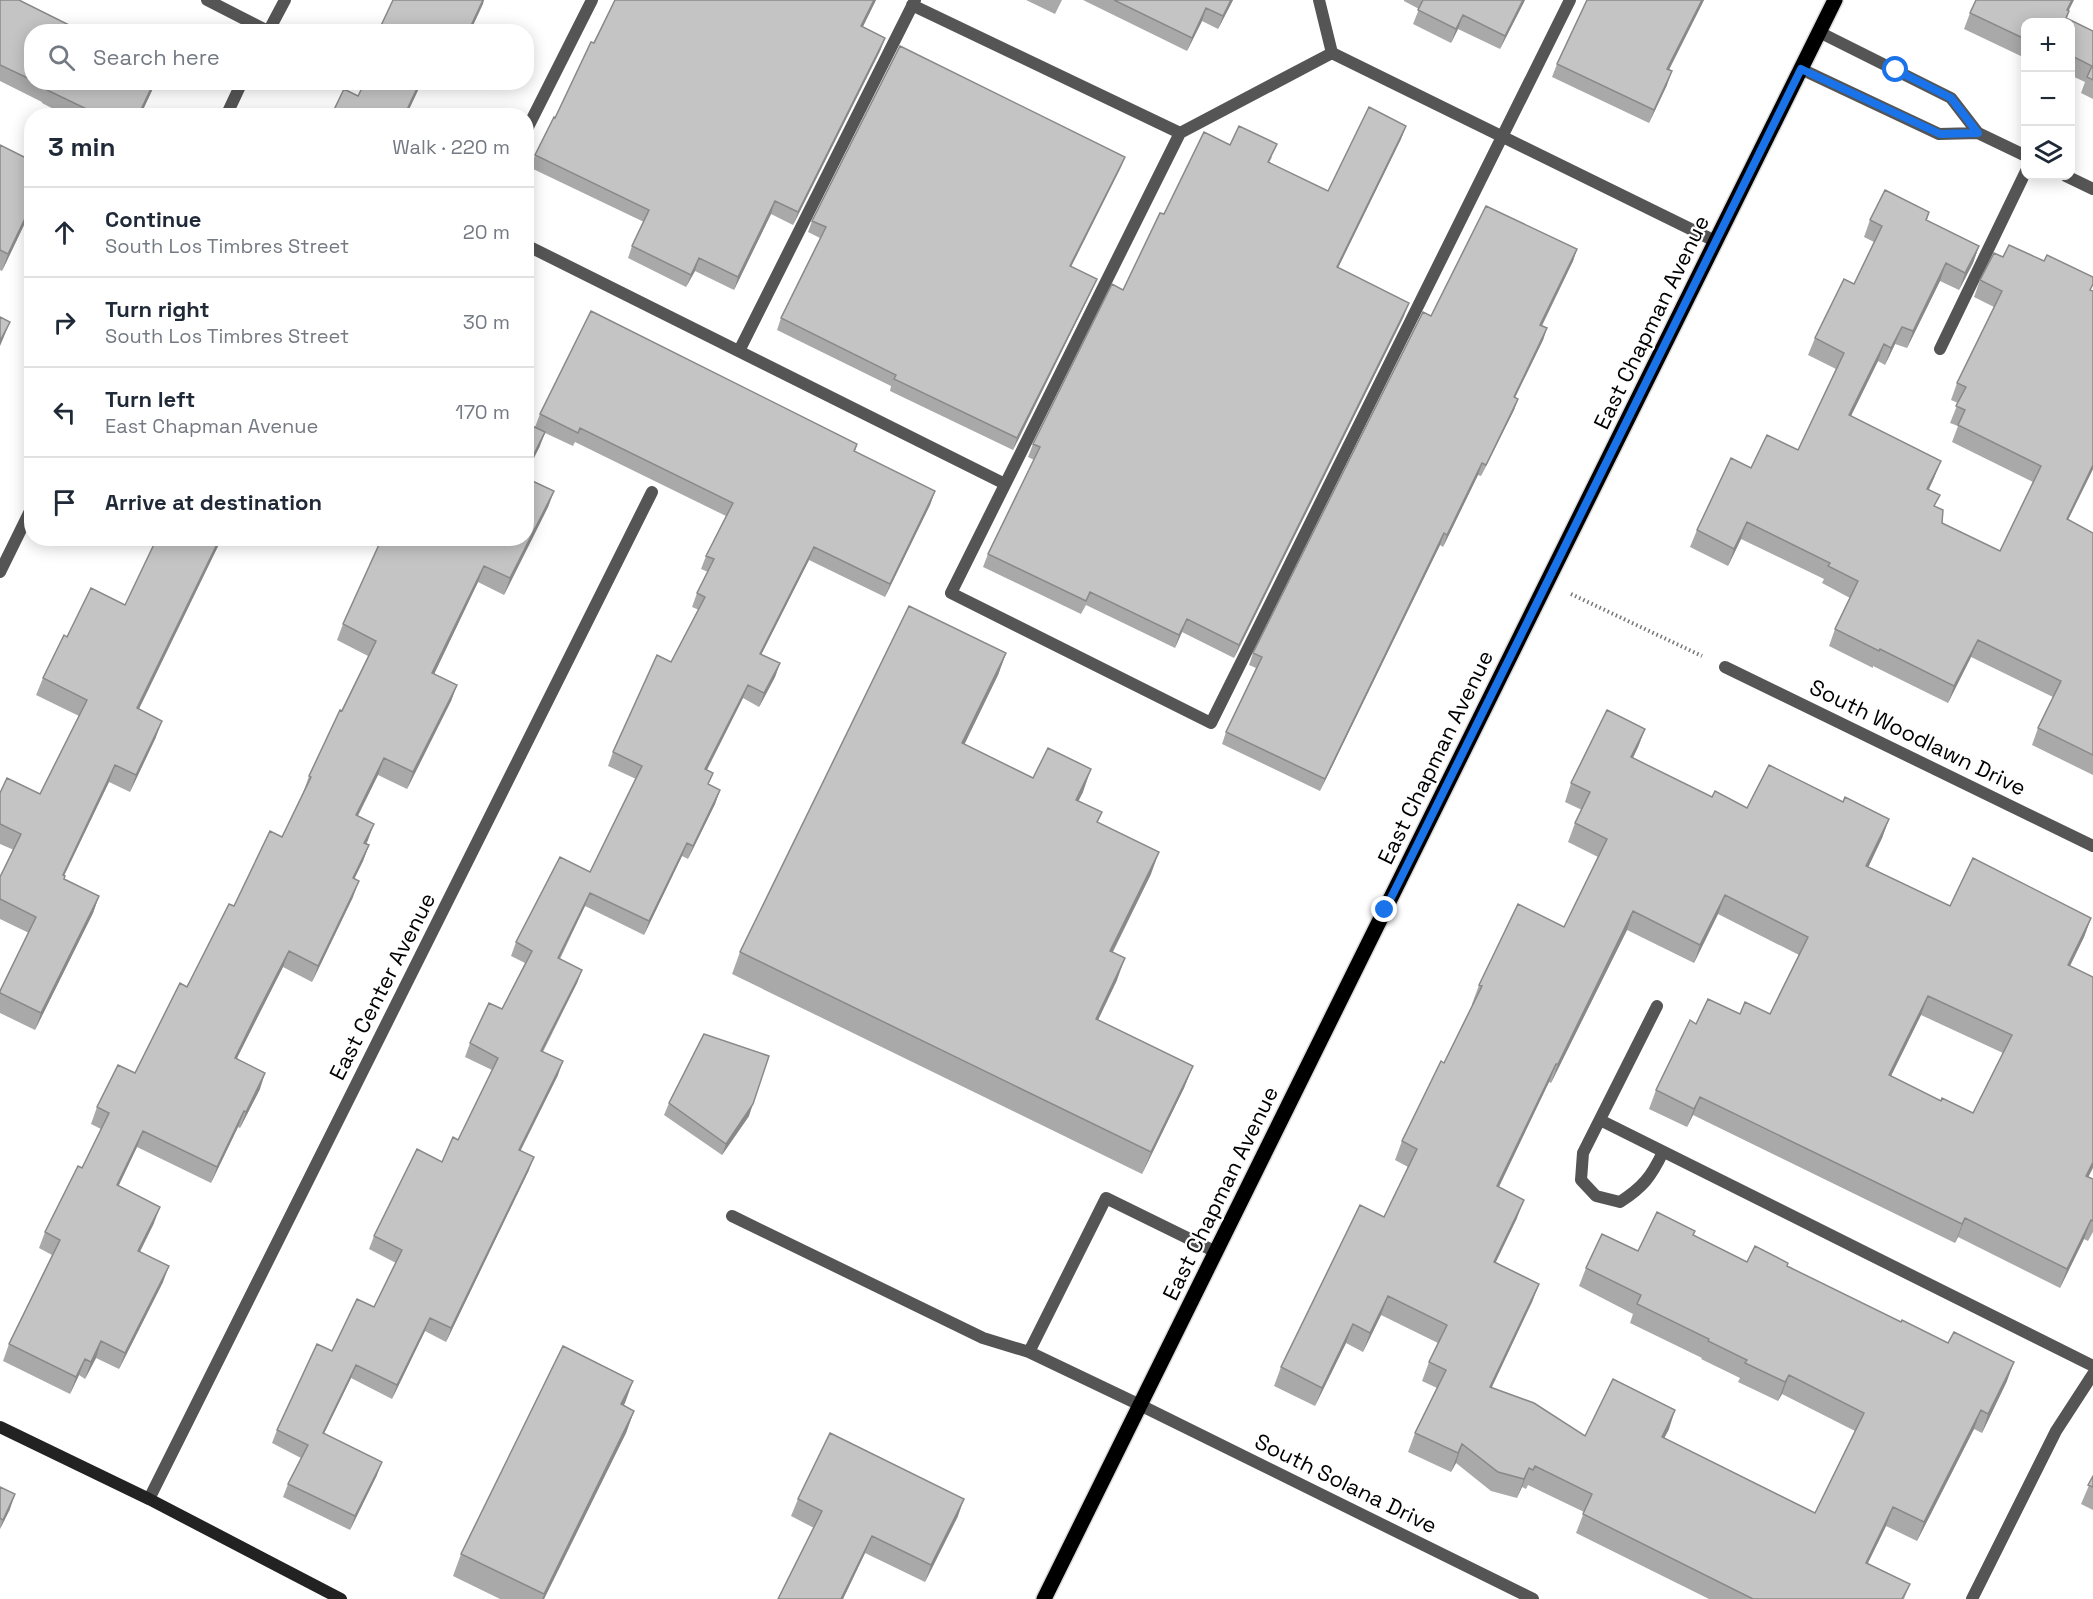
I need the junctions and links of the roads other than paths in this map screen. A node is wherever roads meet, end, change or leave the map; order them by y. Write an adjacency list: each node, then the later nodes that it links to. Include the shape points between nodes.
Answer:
1 (207, 0): 8 (street)
2 (285, 0): 9 (street)
3 (592, 0): 15 (street)
4 (1319, 0): 11 (street)
5 (1569, 0): 18 (street)
6 (1835, 0): 10 (main road, East Chapman Avenue)
7 (914, 3): 16 (street); 26 (street)
8 (254, 24)
9 (272, 24)
10 (1819, 32): 12 (main road, East Chapman Avenue); 17 (street, via 1951,98)
11 (1332, 53): 16 (street); 18 (street)
12 (1801, 69): 17 (street, via 1940,134); 23 (main road, East Chapman Avenue)
13 (238, 90): 14 (street)
14 (230, 108)
15 (534, 115)
16 (1180, 133): 27 (street)
17 (1978, 133): 19 (street)
18 (1501, 136): 23 (street); 27 (street, via 1210,723 951,593)
19 (2021, 154)
20 (2021, 179): 25 (street)
21 (2074, 180): 22 (street)
22 (2093, 189)
23 (1715, 242): 37 (main road, East Chapman Avenue)
24 (534, 249): 26 (street)
25 (1940, 349)
26 (740, 351): 27 (street)
27 (1005, 484)
28 (652, 492): 43 (street, East Center Avenue)
29 (24, 523): 30 (street)
30 (0, 572)
31 (1725, 667): 32 (street, South Woodlawn Drive)
32 (2093, 846)
33 (1657, 1006): 34 (street)
34 (1600, 1120): 35 (street); 35 (street, via 1583,1153 1581,1180 1596,1196 1620,1202 1640,1189)
35 (1663, 1152): 39 (street)
36 (732, 1216): 38 (street, South Solana Drive, via 983,1338)
37 (1216, 1252): 38 (street, via 1106,1198); 41 (main road, East Chapman Avenue)
38 (1029, 1352): 41 (street, South Solana Drive)
39 (2093, 1366)
40 (2093, 1374): 47 (street, via 2056,1431)
41 (1140, 1405): 45 (main road, East Chapman Avenue); 46 (street, South Solana Drive)
42 (0, 1426): 43 (street)
43 (149, 1499): 44 (street)
44 (341, 1599)
45 (1044, 1599)
46 (1533, 1599)
47 (1972, 1599)

